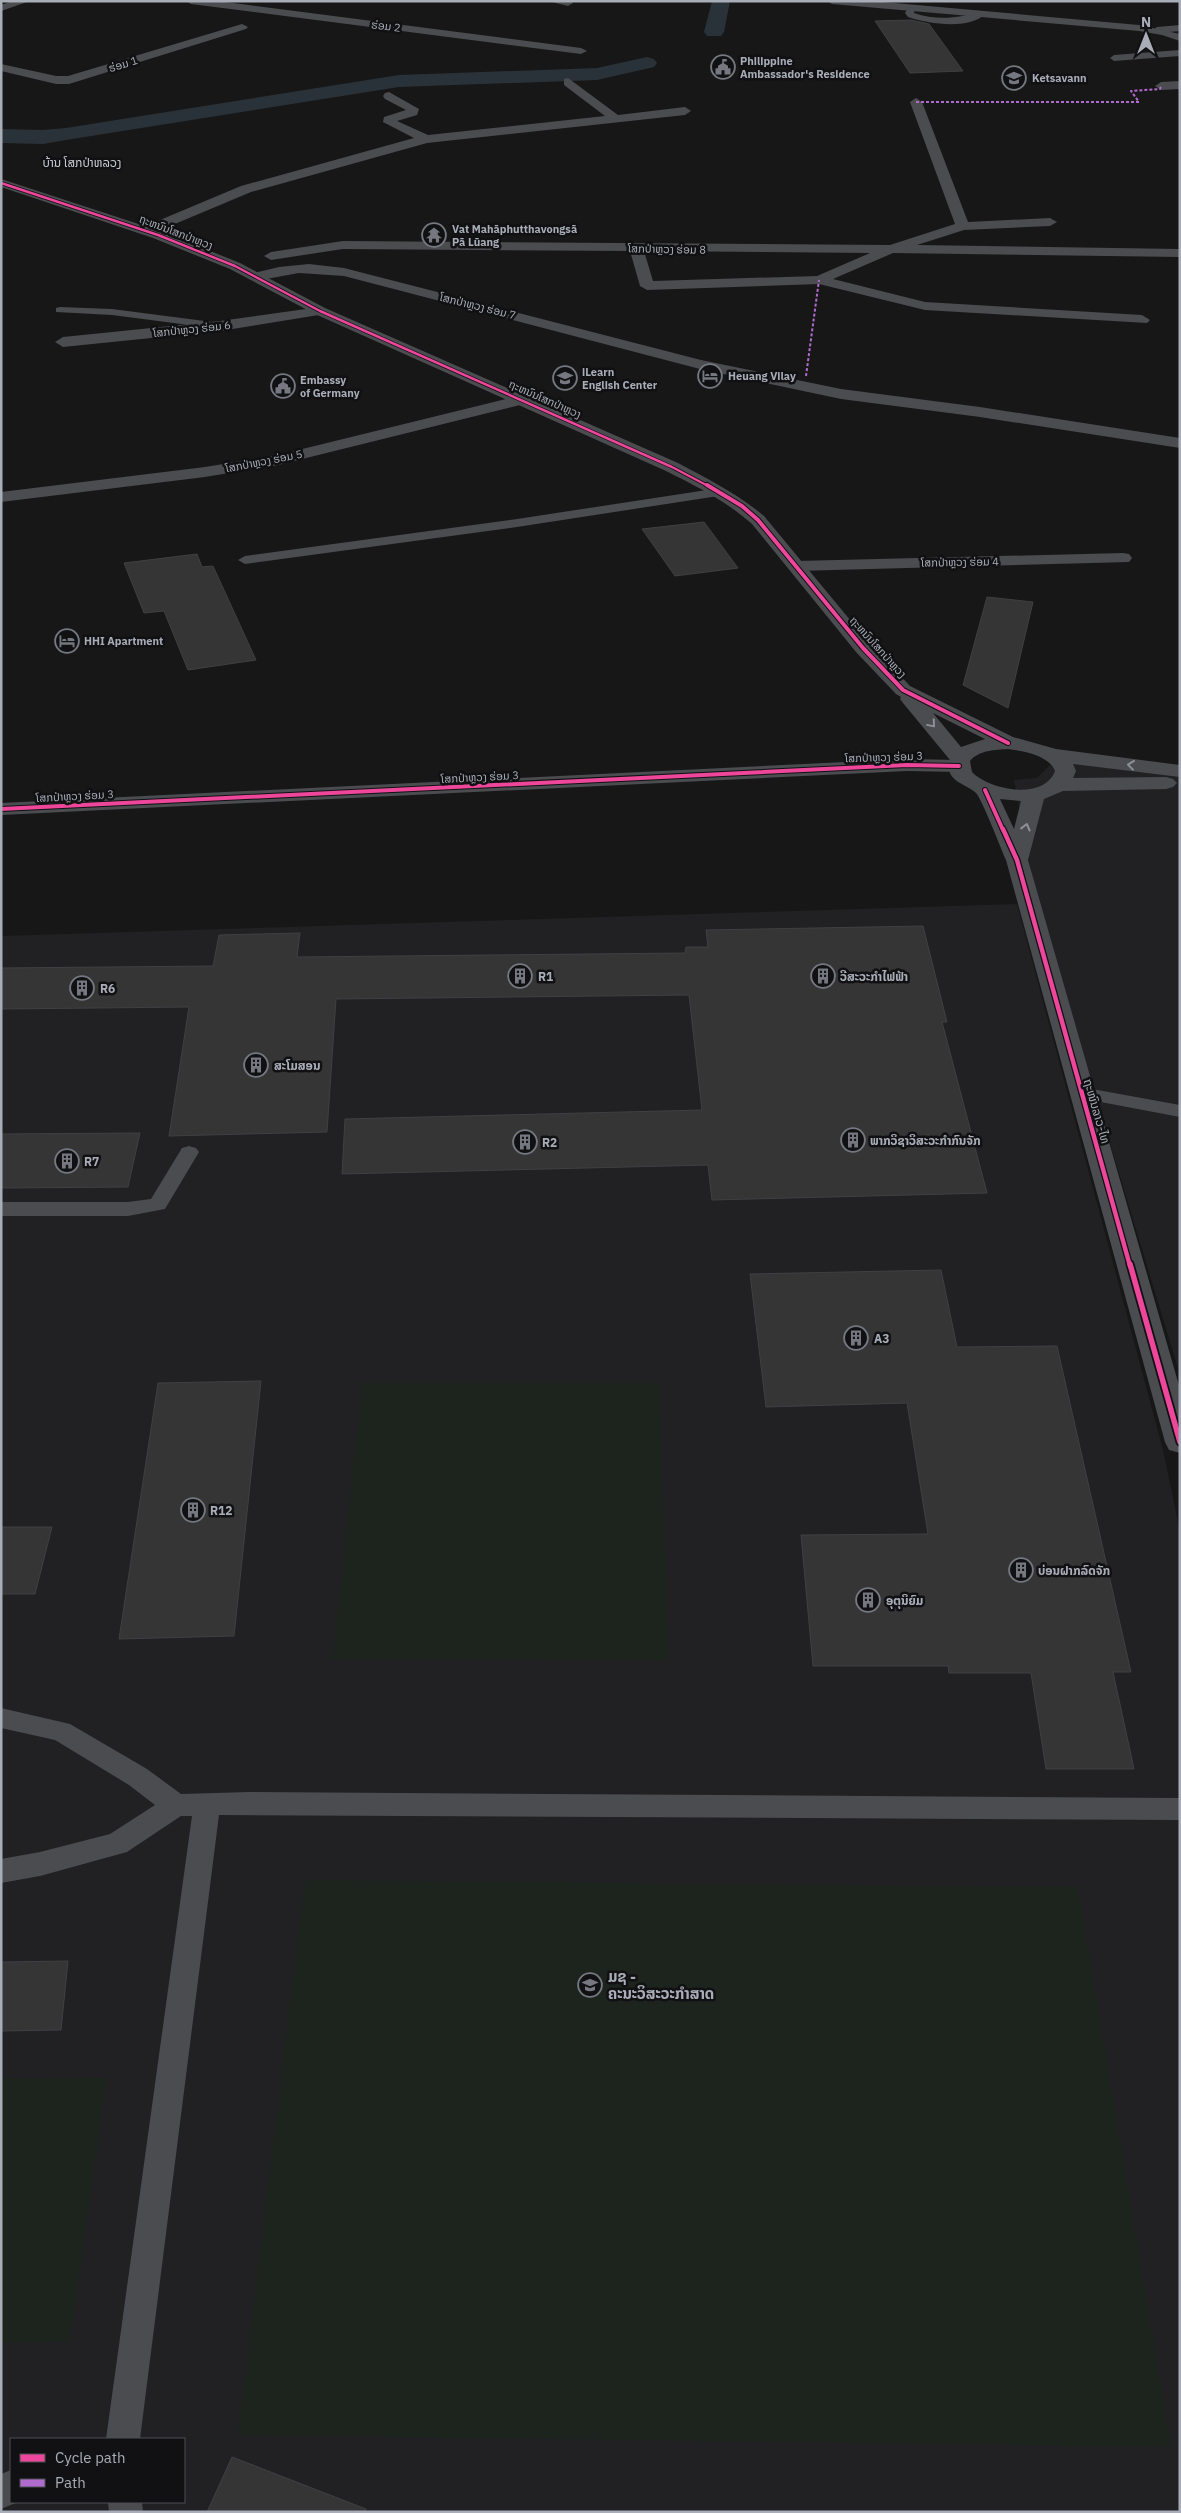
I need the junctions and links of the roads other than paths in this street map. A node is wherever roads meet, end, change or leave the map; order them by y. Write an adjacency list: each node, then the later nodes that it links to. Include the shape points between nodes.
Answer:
1 (25, 1): 6 (street)
2 (191, 1): 11 (street, ຮ່ອມ 2)
3 (553, 1): 5 (street)
4 (832, 1): 9 (street)
5 (568, 3)
6 (1, 8)
7 (242, 27): 14 (street, ຮ່ອມ 1, via 69,80)
8 (1180, 28): 9 (lane)
9 (1158, 30): 10 (street)
10 (1180, 38)
11 (581, 51)
12 (1180, 53): 13 (lane)
13 (1114, 58)
14 (1, 67)
15 (568, 82): 21 (street)
16 (1180, 85): 17 (street)
17 (1161, 86)
18 (389, 96): 22 (street, via 413,112 389,122)
19 (916, 102): 26 (street)
20 (685, 111): 21 (street)
21 (615, 118): 22 (street)
22 (426, 139): 27 (street, via 246,189)
23 (4, 185): 27 (street, ຖະຫນົນໂສກປ່າຫຼວງ)
24 (1004, 210): 26 (street)
25 (1050, 222): 26 (street)
26 (963, 226): 29 (street, ໂສກປ່າຫຼວງ ຮ່ອມ 8)
27 (146, 231): 31 (street, ຖະຫນົນໂສກປ່າຫຼວງ)
28 (636, 249): 29 (street, ໂສກປ່າຫຼວງ ຮ່ອມ 8); 31 (street, ໂສກປ່າຫຼວງ ຮ່ອມ 8, via 343,245 292,251); 33 (street, via 646,286)
29 (891, 249): 30 (street); 33 (street)
30 (1180, 254)
31 (235, 266): 32 (street, ຖະຫນົນໂສກປ່າຫຼວງ)
32 (255, 277): 35 (street, ຖະຫນົນໂສກປ່າຫຼວງ); 40 (street, ໂສກປ່າຫຼວງ ຮ່ອມ 7, via 286,269 344,272 700,364 841,394)
33 (819, 280): 36 (street, via 925,306)
34 (60, 310): 37 (lane, via 120,313)
35 (320, 311): 37 (street, ໂສກປ່າຫຼວງ ຮ່ອມ 6); 39 (street, ຖະຫນົນໂສກປ່າຫຼວງ)
36 (1142, 320)
37 (220, 326): 38 (street, ໂສກປ່າຫຼວງ ຮ່ອມ 6)
38 (63, 342)
39 (522, 400): 41 (street, ຖະຫນົນໂສກປ່າຫຼວງ, via 664,463); 42 (street, ໂສກປ່າຫຼວງ ຮ່ອມ 5, via 278,460)
40 (1180, 443)
41 (720, 492): 44 (lane); 45 (street, ຖະຫນົນໂສກປ່າຫຼວງ, via 758,520)
42 (1, 497)
43 (1123, 558): 45 (street, ໂສກປ່າຫຼວງ ຮ່ອມ 4)
44 (245, 560)
45 (797, 566): 46 (street, ຖະຫນົນໂສກປ່າຫຼວງ, via 863,648)
46 (903, 690): 47 (street, ຖະຫນົນໂສກປ່າຫຼວງ); 49 (street, one-way to 49)
47 (1008, 743): 48 (street); 49 (street, via 978,747)
48 (1052, 754): 50 (street, one-way to 48); 52 (street, via 1065,770)
49 (960, 762): 53 (street, via 962,775); 55 (street, ໂສກປ່າຫຼວງ ຮ່ອມ 3)
50 (1180, 771)
51 (1180, 783): 52 (street)
52 (1058, 785): 54 (street)
53 (985, 790): 54 (street, via 1003,794); 56 (street, ຖະໜົນລາວ-ໄທ)
54 (1034, 794): 56 (street, ຖະໜົນລາວ-ໄທ, one-way to 54)
55 (1, 809)
56 (1017, 860): 57 (street, ຖະໜົນລາວ-ໄທ)
57 (1081, 1093): 58 (lane); 61 (street, ຖະໜົນລາວ-ໄທ)
58 (1180, 1111)
59 (189, 1152): 60 (lane, via 158,1204 128,1209)
60 (1, 1209)
61 (1180, 1442)
62 (1, 1718): 63 (lane, via 61,1731 138,1777)
63 (176, 1806): 64 (lane); 66 (lane, via 118,1844)
64 (207, 1806): 65 (lane, via 259,1803); 67 (lane)
65 (1180, 1809)
66 (1, 1871)
67 (118, 2437)

